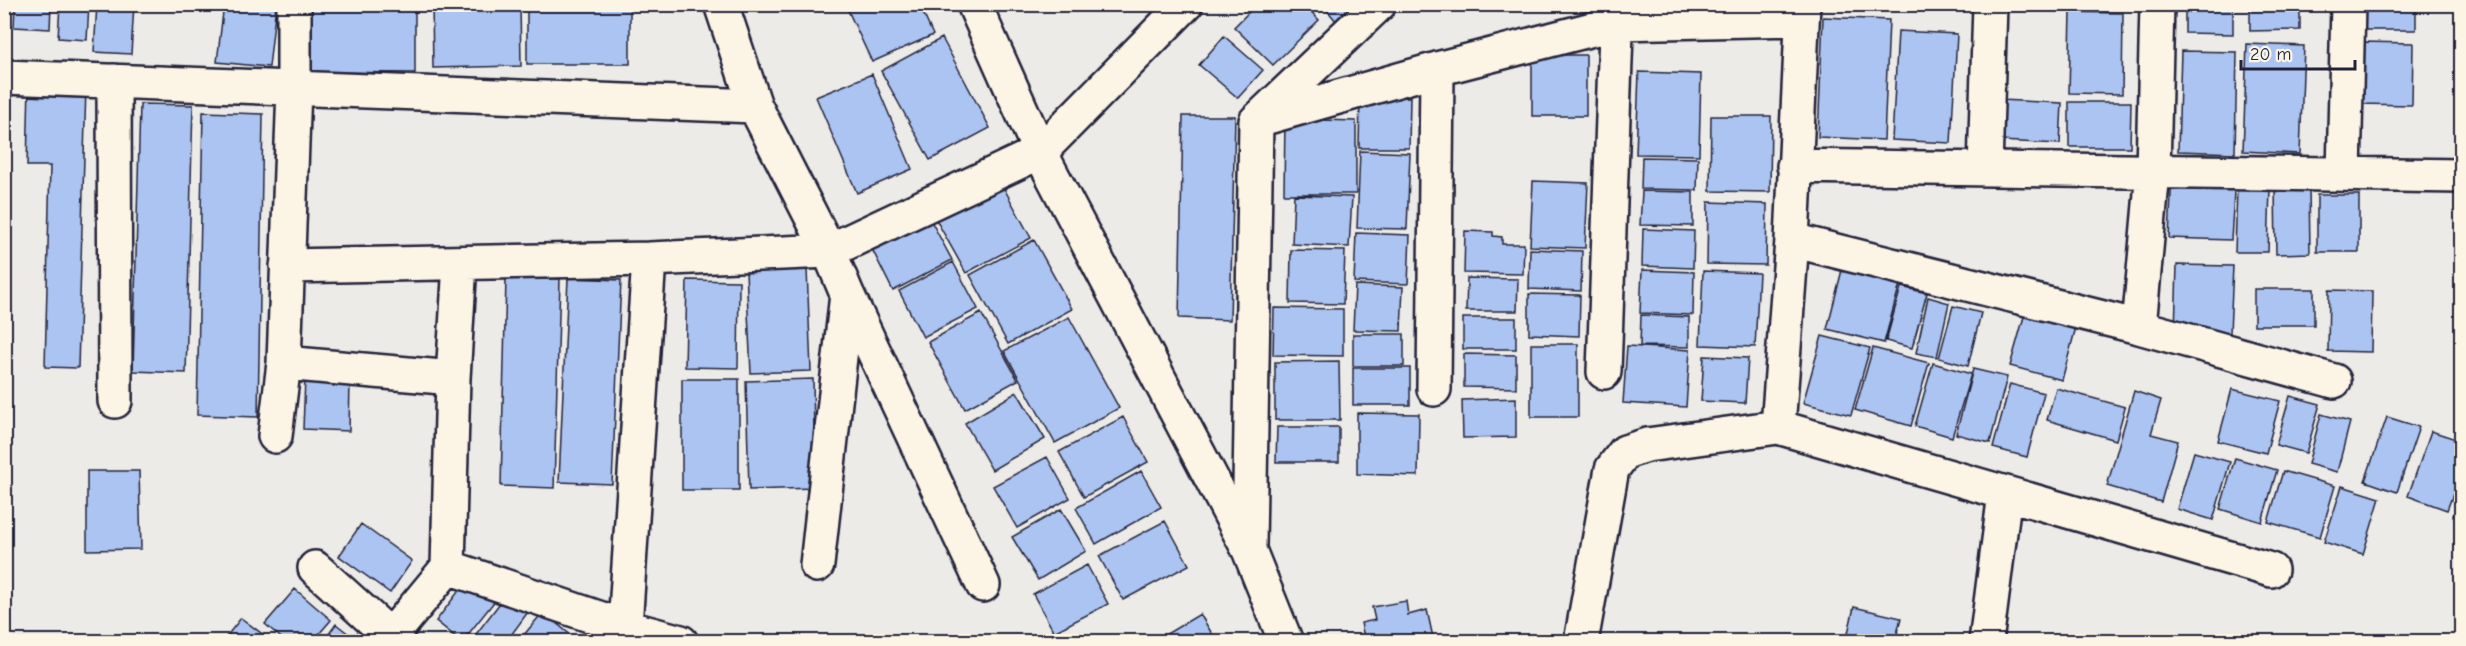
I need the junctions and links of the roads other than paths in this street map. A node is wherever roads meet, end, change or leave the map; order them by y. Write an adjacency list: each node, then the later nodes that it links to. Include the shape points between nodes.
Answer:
1 (294, 4): 14 (street)
2 (721, 4): 15 (street)
3 (974, 4): 17 (street)
4 (1186, 4): 17 (street)
5 (1379, 4): 16 (street)
6 (1990, 4): 19 (street)
7 (2157, 4): 20 (street)
8 (2348, 4): 21 (street)
9 (1803, 12): 10 (street); 18 (street)
10 (1616, 14): 11 (street); 31 (street)
11 (1437, 69): 16 (street); 34 (street)
12 (4, 77): 13 (street)
13 (114, 81): 14 (street); 35 (street)
14 (294, 88): 15 (street); 27 (street)
15 (755, 106): 24 (street)
16 (1256, 121): 39 (street)
17 (1040, 152): 24 (street); 39 (street)
18 (1794, 166): 19 (street); 23 (street)
19 (1985, 169): 20 (street)
20 (2152, 171): 21 (street); 29 (street)
21 (2344, 174): 22 (street)
22 (2462, 176)
23 (1792, 240): 29 (street); 36 (street)
24 (829, 251): 25 (street); 28 (street)
25 (649, 260): 26 (street); 45 (street)
26 (460, 263): 27 (street); 32 (street)
27 (287, 266): 30 (street)
28 (847, 294): 40 (street); 44 (street)
29 (2139, 327): 33 (street)
30 (284, 363): 32 (street); 37 (street)
31 (1604, 372)
32 (453, 378): 41 (street)
33 (2334, 381)
34 (1434, 389)
35 (115, 402)
36 (1778, 428): 38 (street); 49 (street, via 1647,445 1625,452 1612,469)
37 (275, 436)
38 (2005, 493): 43 (street); 50 (street)
39 (1248, 550): 48 (street)
40 (817, 565)
41 (448, 567): 45 (street); 46 (street)
42 (315, 568): 46 (street)
43 (2271, 570)
44 (982, 585)
45 (625, 627): 47 (street)
46 (391, 640)
47 (681, 642)
48 (1286, 642)
49 (1581, 642)
50 (1986, 642)

